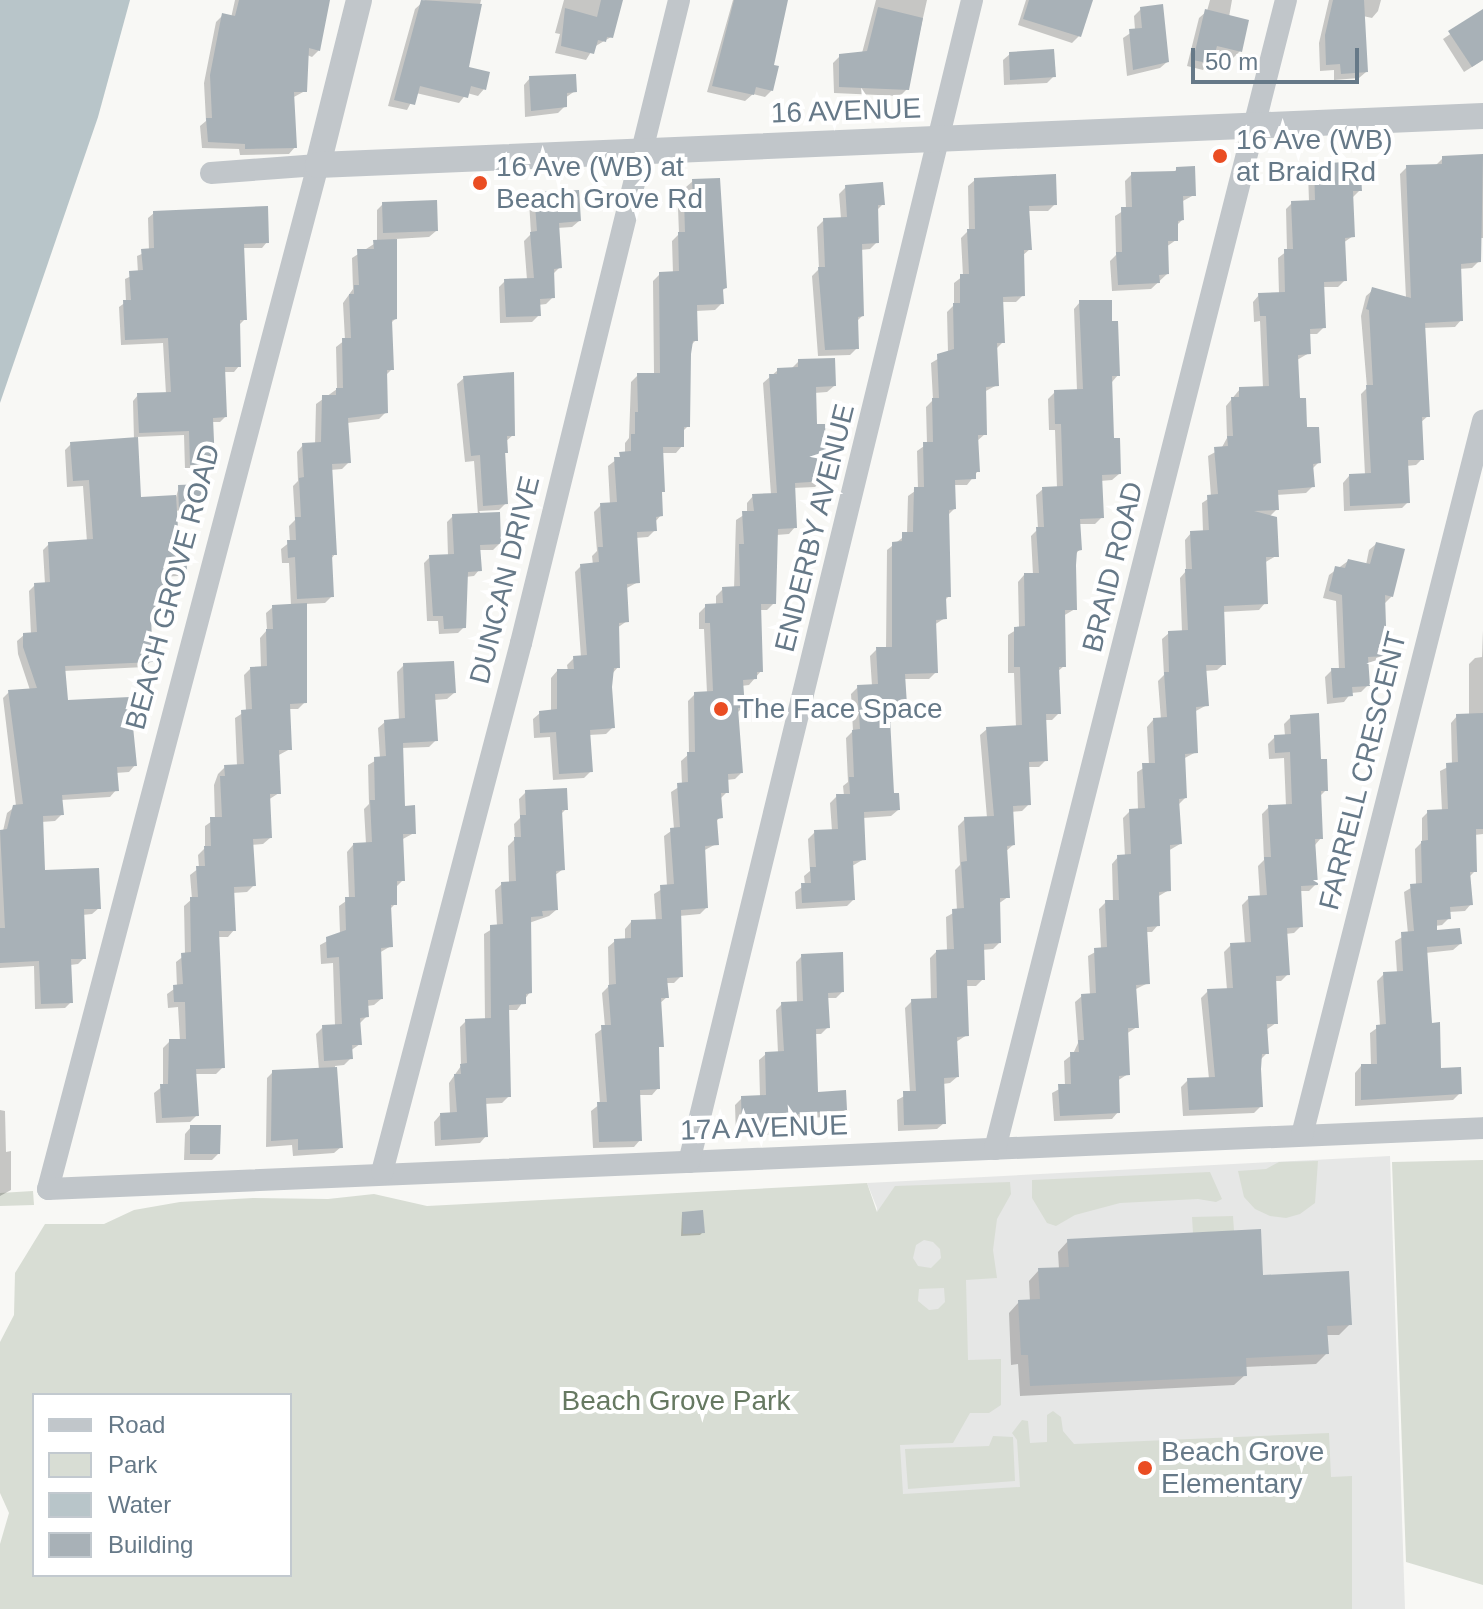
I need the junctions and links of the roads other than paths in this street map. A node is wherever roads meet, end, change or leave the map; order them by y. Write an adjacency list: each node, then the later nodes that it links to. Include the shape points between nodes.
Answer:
1 (359, 0): 9 (street, BEACH GROVE ROAD)
2 (679, 0): 8 (street, DUNCAN DRIVE)
3 (972, 0): 7 (street, ENDERBY AVENUE)
4 (1286, 0): 6 (street, BRAID ROAD)
5 (1483, 116): 6 (street, 16 AVENUE)
6 (1255, 125): 7 (street, 16 AVENUE); 14 (street, BRAID ROAD)
7 (940, 139): 8 (street, 16 AVENUE); 15 (street, ENDERBY AVENUE)
8 (644, 151): 9 (street, 16 AVENUE); 16 (street, DUNCAN DRIVE)
9 (318, 165): 10 (street, 16 AVENUE); 17 (street, BEACH GROVE ROAD)
10 (211, 173)
11 (1483, 421): 13 (street, FARRELL CRESCENT)
12 (1483, 1128): 13 (street, 17A AVENUE)
13 (1302, 1135): 14 (street, 17A AVENUE)
14 (995, 1149): 15 (street, 17A AVENUE)
15 (689, 1162): 16 (street, 17A AVENUE)
16 (382, 1172): 17 (street, 17A AVENUE)
17 (48, 1189)

